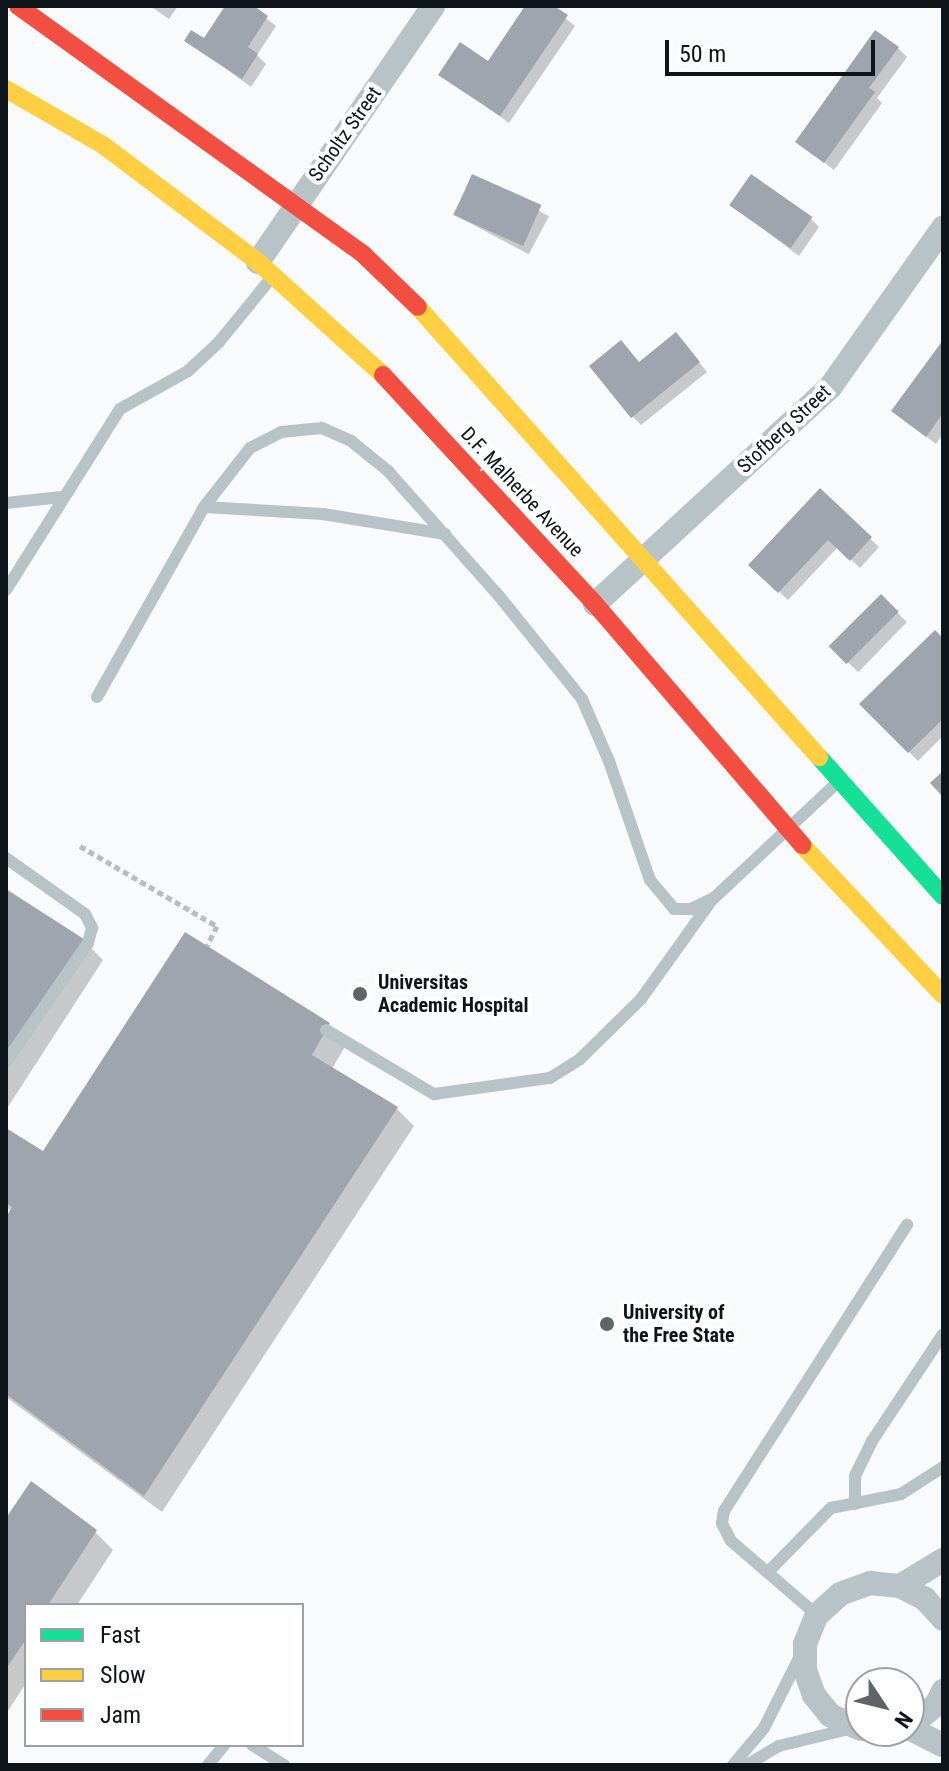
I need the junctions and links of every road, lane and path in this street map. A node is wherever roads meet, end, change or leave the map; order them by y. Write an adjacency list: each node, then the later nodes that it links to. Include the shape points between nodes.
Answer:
1 (18, 6): 4 (street)
2 (433, 6): 4 (street, Scholtz Street)
3 (6, 89): 6 (street, D.F. Malherbe Avenue, via 103,145)
4 (298, 203): 6 (street, Scholtz Street); 11 (street, via 363,254 428,317)
5 (943, 228): 11 (street, Stofberg Street, via 831,386)
6 (266, 268): 7 (lane, via 219,342 188,371 120,409); 13 (street, D.F. Malherbe Avenue, via 376,367)
7 (62, 497): 8 (lane); 12 (lane)
8 (6, 503)
9 (204, 507): 10 (lane, via 323,514); 10 (lane, via 250,448 281,432 322,428 351,441 388,471); 14 (lane)
10 (445, 534): 20 (lane, via 582,699 650,880 663,900 674,909 691,909)
11 (641, 557): 13 (street, Stofberg Street); 15 (street)
12 (6, 590)
13 (595, 604): 16 (street, D.F. Malherbe Avenue)
14 (97, 697)
15 (839, 781): 16 (lane); 19 (street)
16 (787, 829): 20 (lane); 22 (street, D.F. Malherbe Avenue)
17 (80, 846): 21 (path, via 217,926)
18 (6, 858): 24 (lane, via 85,914 92,928 88,943)
19 (943, 896)
20 (714, 898): 23 (lane, via 641,999 580,1059 550,1078 434,1094)
21 (207, 946)
22 (943, 995)
23 (326, 1030)
24 (6, 1062)
25 (907, 1225): 30 (lane, via 724,1511 724,1531 731,1541)
26 (943, 1334): 28 (lane, via 872,1441 855,1476)
27 (943, 1467): 28 (lane, via 901,1494)
28 (855, 1504): 30 (lane, via 831,1508)
29 (943, 1560): 31 (street)
30 (768, 1572): 32 (lane)
31 (900, 1586): 32 (street, via 870,1583 840,1594); 33 (street, via 925,1599)
32 (817, 1615): 34 (street)
33 (943, 1619)
34 (805, 1644): 37 (street, via 805,1670 814,1695 830,1715); 45 (lane, via 764,1728)
35 (943, 1691): 36 (street)
36 (925, 1714)
37 (845, 1722)
38 (845, 1732): 46 (lane, via 779,1746)
39 (925, 1735): 40 (street)
40 (943, 1745)
41 (222, 1747): 43 (lane)
42 (255, 1747): 44 (lane)
43 (208, 1765)
44 (284, 1765)
45 (733, 1765)
46 (747, 1765)

